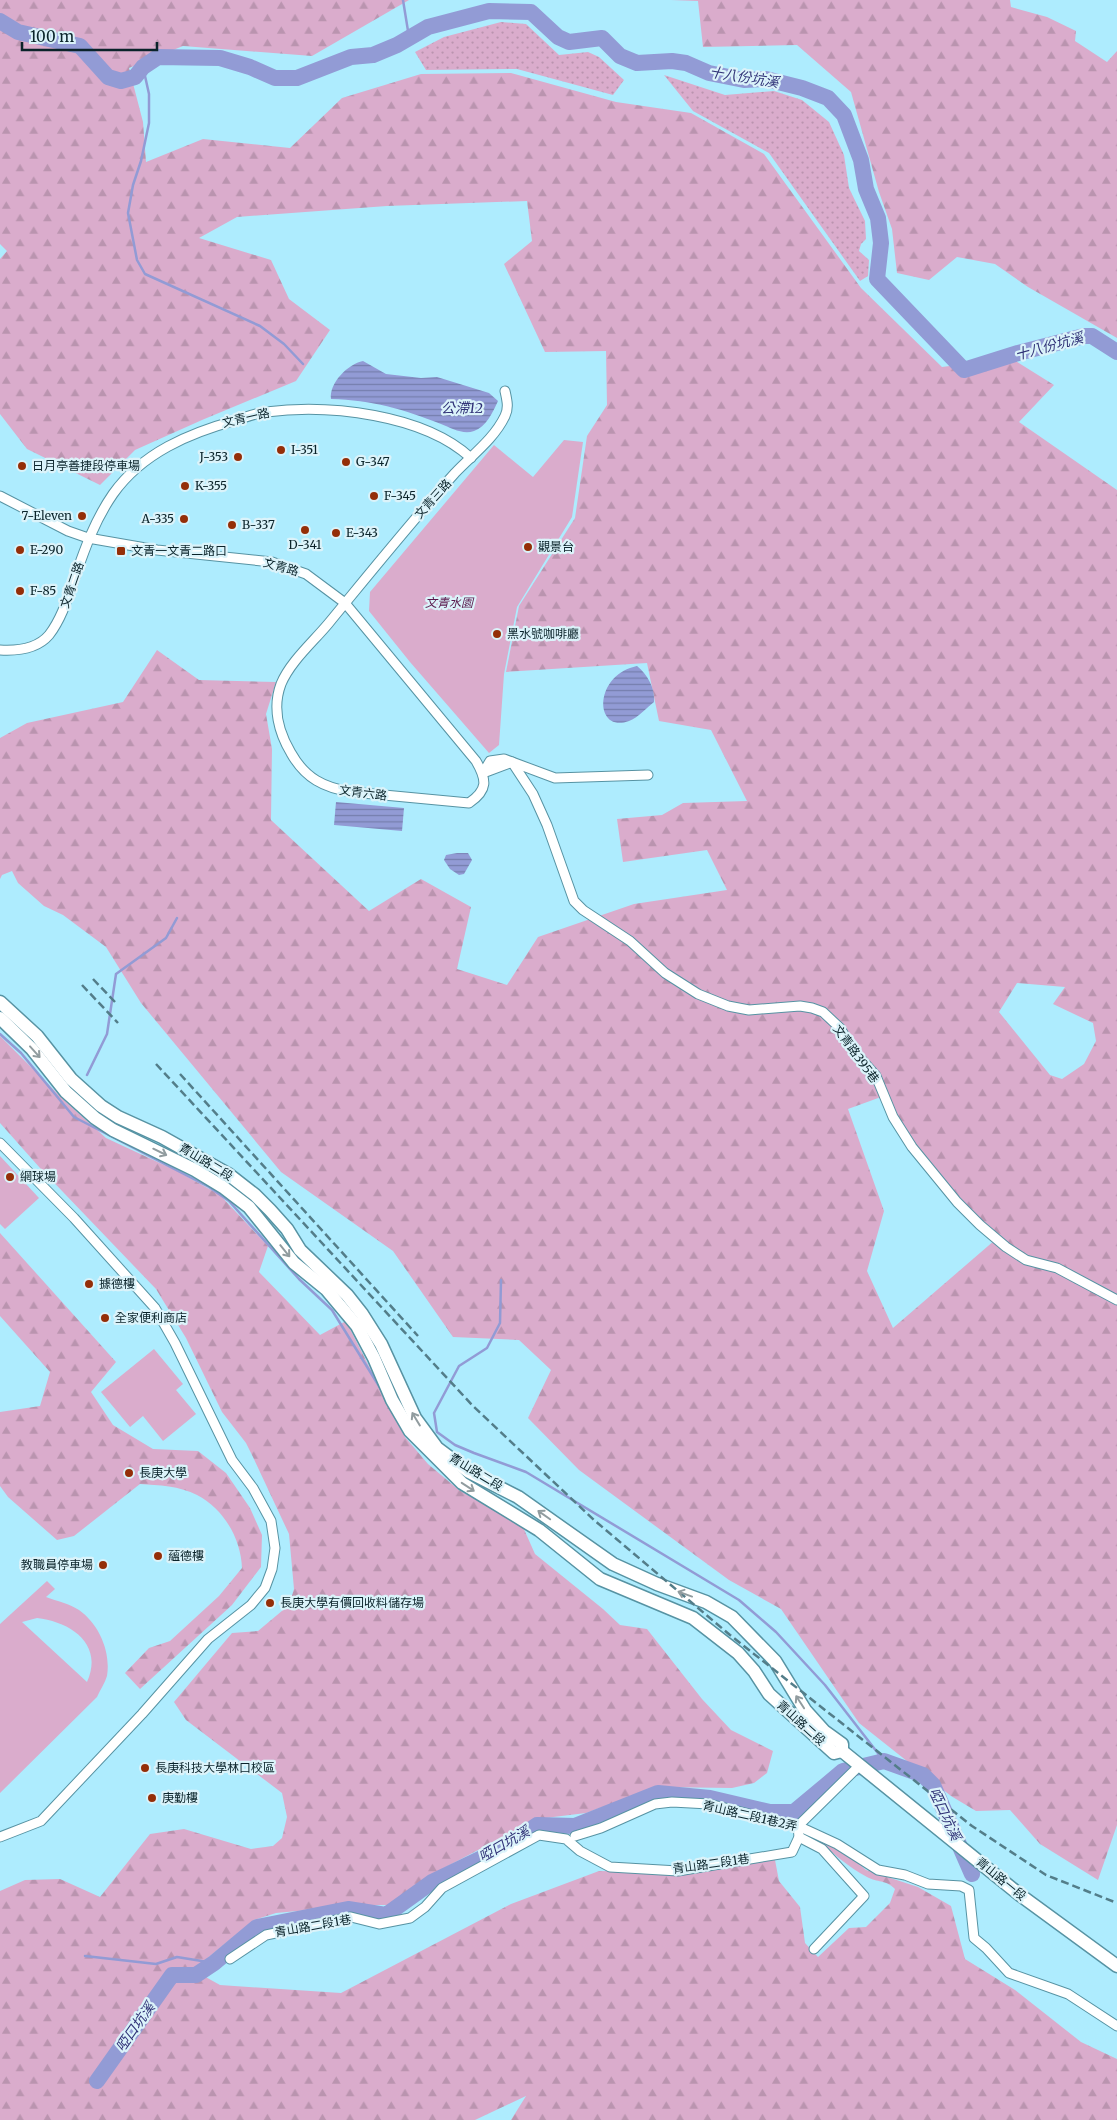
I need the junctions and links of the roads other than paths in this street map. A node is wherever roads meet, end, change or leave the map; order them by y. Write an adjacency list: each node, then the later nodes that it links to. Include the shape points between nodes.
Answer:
1 (505, 391): 2 (street, 文青三路, via 506,415 497,431)
2 (471, 458): 4 (street, 文青一路, via 446,438 392,419 336,410 265,412 188,436 142,462 113,494); 5 (street, 文青三路, via 422,510)
3 (0, 496): 4 (street, 文青路)
4 (88, 538): 5 (street, 文青路, via 157,550 272,562 306,574); 6 (street, 文青二路, via 62,613 50,634 42,642 27,648)
5 (345, 603): 8 (street, 文青路); 8 (street, 文青六路, via 282,684 277,718 281,734 297,764 320,784 336,790 469,803 480,796 484,786)
6 (0, 650)
7 (512, 762): 8 (street, via 504,759 490,761); 9 (street, via 555,778); 13 (street, 文青路395巷, via 533,794 547,825 574,902 630,941 665,973 698,994 749,1010 800,1006 823,1012 840,1028 853,1050 876,1076 893,1117 912,1147 980,1225 1026,1260 1057,1268)
8 (483, 773)
9 (648, 775)
10 (0, 1002): 14 (street, 青山路二段, one-way to 10, via 842,1744 824,1731 805,1710 775,1661 732,1617 706,1602 613,1564 518,1496 469,1472 437,1448 415,1418 381,1344 362,1314 300,1250 270,1210 228,1174 101,1106 72,1079 37,1036)
11 (0, 1018): 14 (street, 青山路二段, one-way to 14, via 32,1049 66,1092 95,1118 194,1170 249,1207 294,1263 326,1289 357,1326 410,1431 462,1483 539,1530 600,1579 693,1618 738,1653 769,1694 817,1738 834,1753)
12 (0, 1143): 19 (street, via 74,1218 155,1308 232,1460 253,1488 271,1521 275,1548 265,1588 250,1605 208,1639 41,1821)
13 (1117, 1300)
14 (842, 1751): 15 (street, 青山路一段)
15 (859, 1765): 16 (street); 22 (street, 青山路一段, via 1020,1895)
16 (798, 1826): 17 (street, 青山路二段1巷2弄, via 709,1804 672,1802 655,1804 602,1828); 18 (street); 23 (street, 青山路二段1巷2弄, via 837,1844 878,1870 928,1884 961,1886 969,1890 974,1938 1009,1973 1068,1994)
17 (575, 1836)
18 (799, 1837): 20 (street, via 822,1849 864,1896); 21 (street, 青山路二段1巷, via 792,1852 678,1871 610,1867 580,1851 566,1839 539,1835 442,1888 410,1918 379,1924 352,1917 266,1935)
19 (0, 1838)
20 (814, 1949)
21 (230, 1959)
22 (1117, 1966)
23 (1117, 2026)

